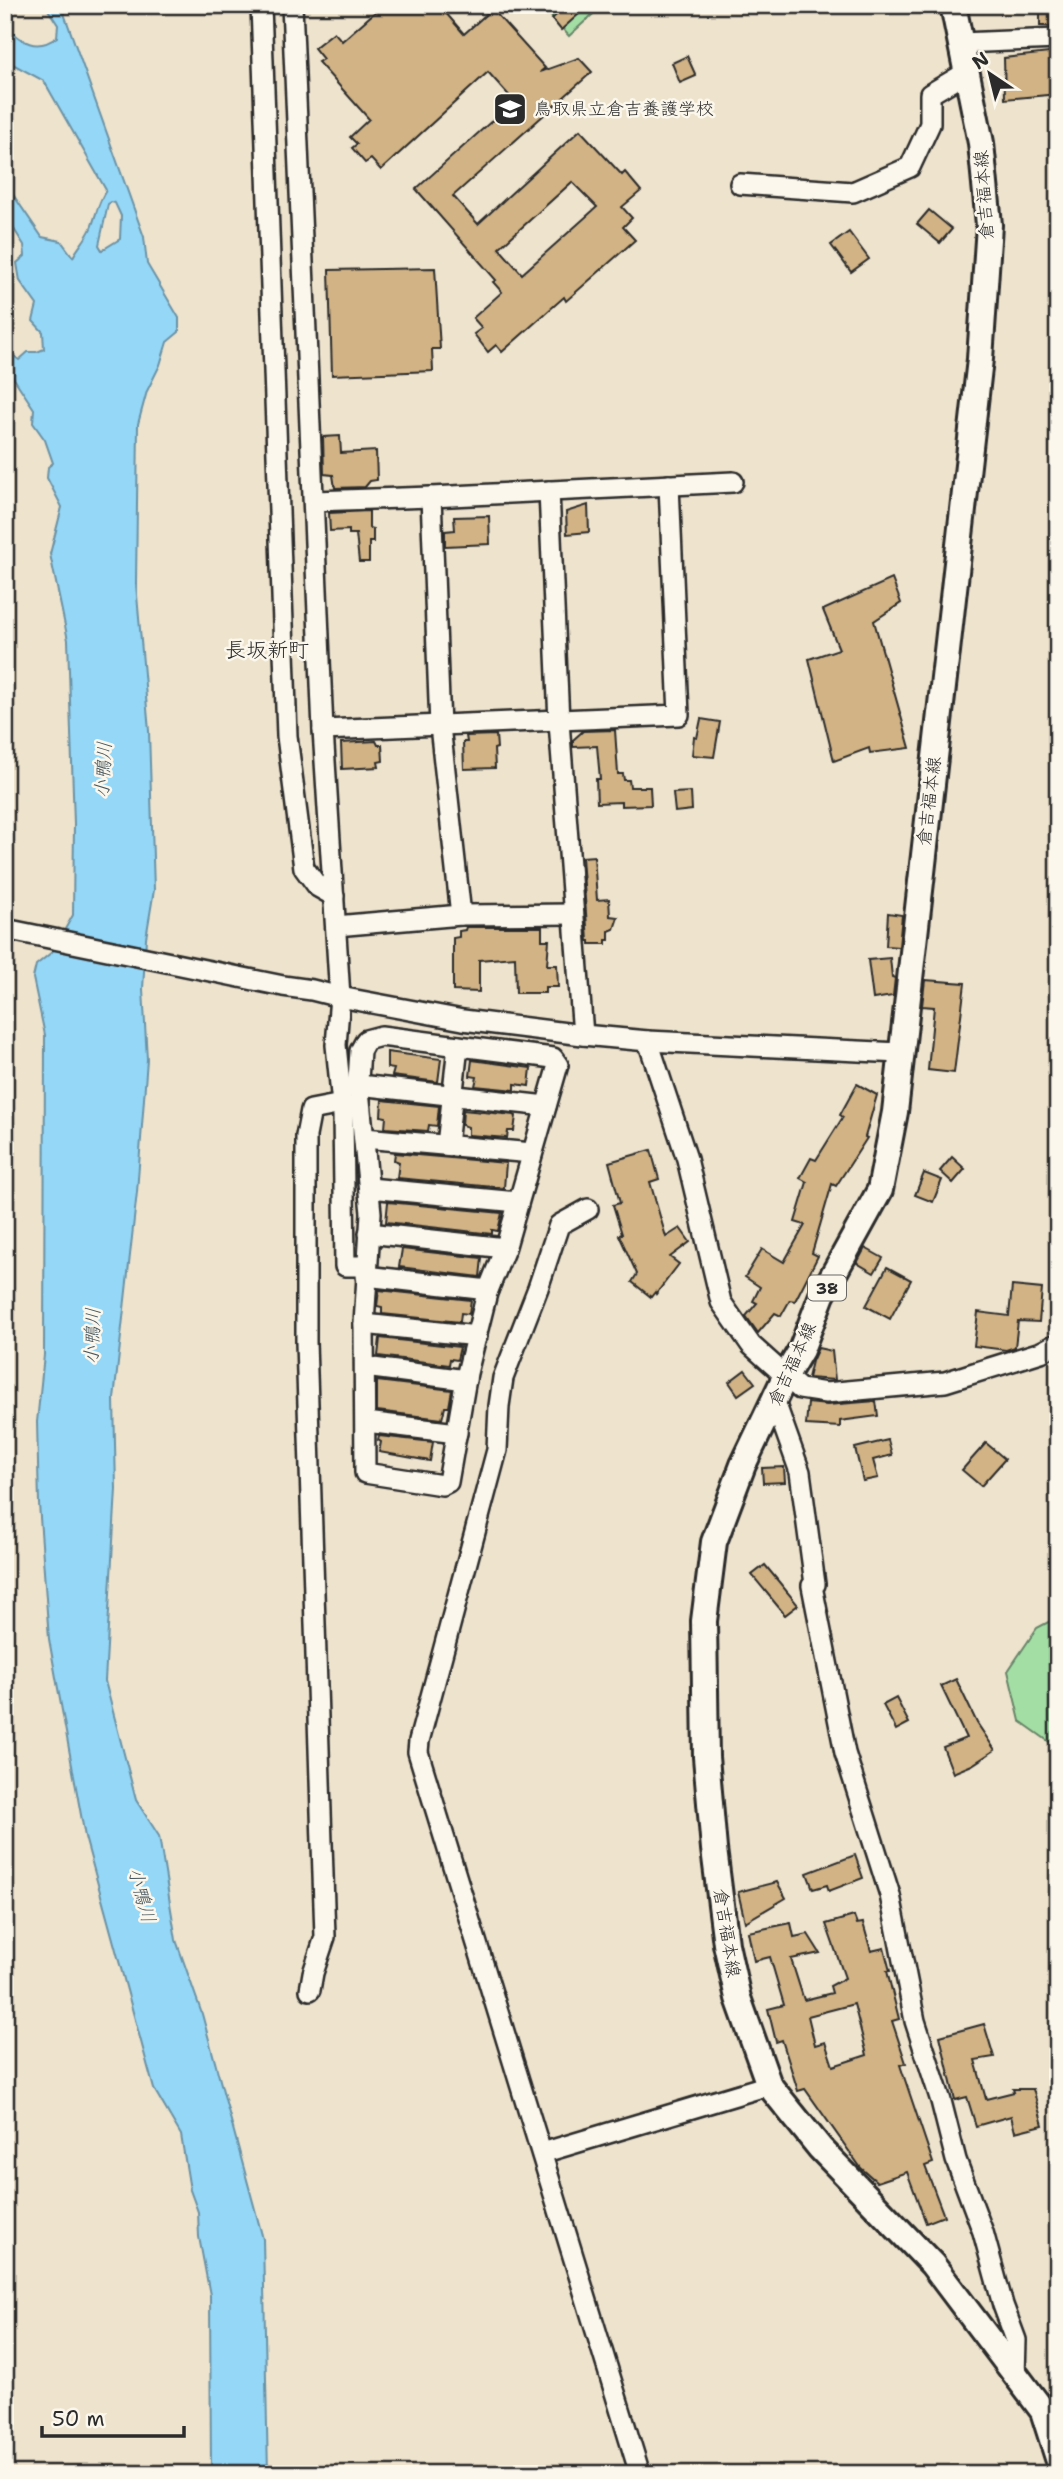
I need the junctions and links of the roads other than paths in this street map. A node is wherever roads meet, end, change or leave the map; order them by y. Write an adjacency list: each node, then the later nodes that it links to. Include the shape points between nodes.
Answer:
1 (261, 5): 16 (street, via 287,736 304,868 318,887)
2 (292, 5): 12 (street)
3 (953, 5): 5 (main road, 倉吉福本線 / 38)
4 (1058, 39): 5 (street)
5 (961, 43): 6 (main road, 倉吉福本線 / 38)
6 (967, 72): 7 (street, via 930,94 930,124 910,167 853,192); 25 (main road, 倉吉福本線 / 38, via 981,143 989,225 980,359)
7 (740, 184)
8 (733, 482): 9 (street)
9 (669, 485): 10 (street); 13 (street, via 679,715)
10 (549, 491): 11 (street); 13 (street)
11 (431, 497): 12 (street); 14 (street)
12 (314, 501): 15 (street)
13 (559, 722): 14 (street); 17 (street)
14 (440, 726): 15 (street); 18 (street)
15 (323, 730): 16 (street)
16 (334, 896): 19 (street)
17 (573, 914): 18 (street); 22 (street)
18 (461, 915): 19 (street)
19 (336, 926): 21 (street)
20 (5, 929): 21 (street)
21 (340, 997): 22 (street, via 463,1020); 28 (street, via 336,1045)
22 (583, 1035): 23 (street)
23 (648, 1041): 25 (street); 44 (street, via 687,1159 721,1302 751,1345)
24 (458, 1046): 26 (street, via 381,1036 366,1040 360,1051); 27 (street); 29 (street, via 553,1058 558,1065)
25 (900, 1053): 44 (main road, 倉吉福本線 / 38, via 895,1112 880,1190 822,1295)
26 (359, 1085): 27 (street); 30 (street)
27 (452, 1096): 29 (street); 31 (street)
28 (342, 1104): 38 (street, via 345,1266); 49 (street, via 311,1110 306,1136 306,1342 325,1937)
29 (546, 1106): 32 (street)
30 (364, 1138): 31 (street); 33 (street)
31 (447, 1145): 32 (street)
32 (532, 1153): 34 (street)
33 (369, 1188): 34 (street); 36 (street)
34 (518, 1202): 37 (street)
35 (588, 1209): 51 (street, via 559,1225 503,1378 497,1450 418,1752)
36 (369, 1233): 37 (street); 38 (street)
37 (505, 1248): 39 (street)
38 (366, 1271): 39 (street); 40 (street)
39 (488, 1290): 41 (street)
40 (364, 1324): 41 (street); 43 (street)
41 (477, 1336): 45 (street)
42 (1058, 1343): 44 (street, via 945,1382 827,1393 800,1390)
43 (365, 1367): 45 (street); 47 (street)
44 (785, 1377): 46 (main road, 倉吉福本線 / 38)
45 (466, 1380): 48 (street)
46 (775, 1402): 50 (main road, 倉吉福本線 / 38, via 743,1465 714,1542 704,1620 706,1757 726,1944 738,1998); 52 (street, via 800,1472 812,1586 845,1754 890,1895 915,2021 1017,2340)
47 (366, 1422): 48 (street); 48 (street, via 365,1473 442,1485 448,1482)
48 (457, 1433)
49 (310, 1990)
50 (769, 2085): 51 (street); 52 (main road, 倉吉福本線 / 38, via 820,2148 932,2264)
51 (542, 2153): 54 (street)
52 (1015, 2376): 53 (main road, 倉吉福本線 / 38, via 1043,2412)
53 (1058, 2458)
54 (640, 2474)

